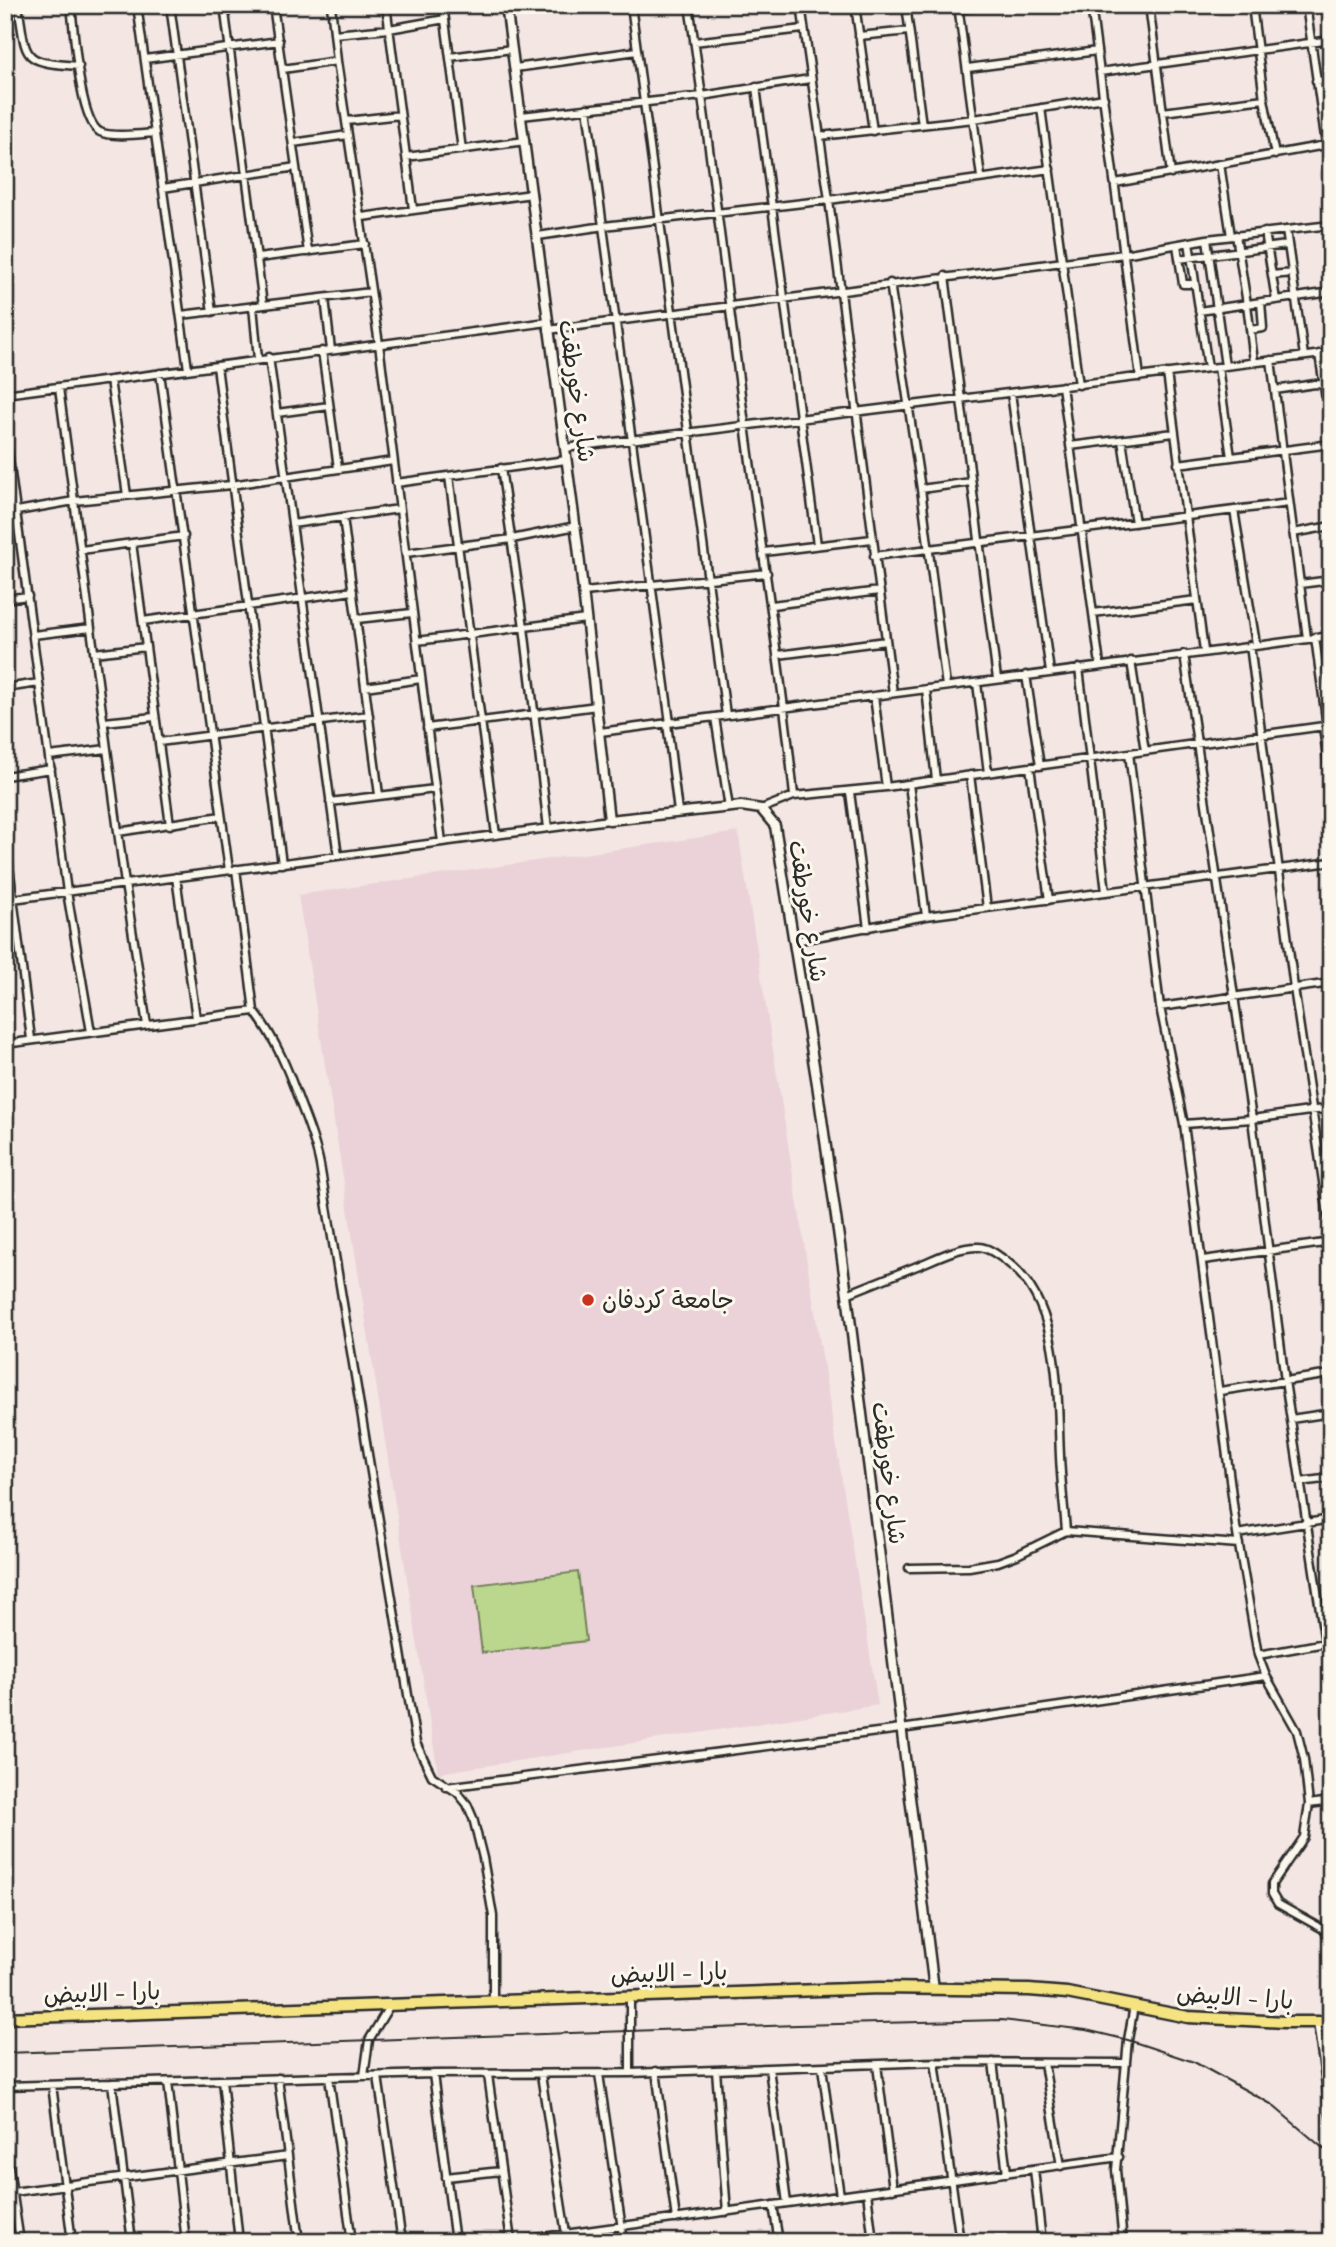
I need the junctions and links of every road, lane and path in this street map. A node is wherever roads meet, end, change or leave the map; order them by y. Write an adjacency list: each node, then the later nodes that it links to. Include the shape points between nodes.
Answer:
1 (18, 5): 42 (street, via 30,57 44,64)
2 (71, 5): 42 (street)
3 (137, 5): 39 (street)
4 (170, 5): 37 (street)
5 (225, 5): 32 (street)
6 (274, 5): 29 (street)
7 (331, 5): 26 (street)
8 (386, 5): 23 (street)
9 (443, 5): 22 (street)
10 (506, 5): 33 (street, شارع خورطقت)
11 (631, 5): 35 (street)
12 (689, 5): 30 (street)
13 (801, 5): 24 (street)
14 (855, 5): 27 (street)
15 (906, 5): 25 (street)
16 (992, 5): 21 (street)
17 (1091, 5): 36 (street)
18 (1149, 5): 41 (street)
19 (1252, 5): 34 (street)
20 (1306, 5): 31 (street)
21 (958, 7): 44 (street)
22 (445, 19): 23 (street); 38 (street)
23 (389, 29): 26 (street); 58 (street)
24 (803, 29): 30 (street); 47 (street)
25 (909, 31): 27 (street); 62 (street)
26 (334, 34): 40 (street)
27 (859, 36): 63 (street)
28 (1331, 40): 31 (street)
29 (278, 41): 32 (street); 45 (street)
30 (694, 42): 51 (street)
31 (1311, 43): 34 (street); 49 (street)
32 (230, 47): 37 (street); 77 (street)
33 (512, 49): 38 (street); 43 (street, شارع خورطقت)
34 (1258, 50): 41 (street); 53 (street)
35 (637, 51): 43 (street); 54 (street)
36 (1097, 51): 44 (street); 46 (street)
37 (177, 54): 39 (street); 79 (street)
38 (450, 57): 70 (street)
39 (145, 59): 64 (street)
40 (337, 61): 45 (street); 61 (street)
41 (1157, 64): 46 (street); 57 (street)
42 (79, 66): 64 (street, via 85,105 101,132)
43 (515, 68): 59 (street, شارع خورطقت)
44 (968, 68): 60 (street)
45 (283, 69): 68 (street)
46 (1100, 72): 52 (street)
47 (810, 79): 50 (street); 66 (street)
48 (1331, 80): 49 (street)
49 (1317, 81): 69 (street)
50 (756, 87): 51 (street); 84 (street)
51 (702, 96): 54 (street); 86 (street)
52 (1104, 98): 56 (street); 80 (street)
53 (1265, 99): 57 (street); 71 (street)
54 (644, 103): 55 (street); 88 (street)
55 (587, 108): 59 (street); 90 (street)
56 (1041, 108): 60 (street); 75 (street)
57 (1163, 112): 76 (street)
58 (400, 115): 61 (street); 72 (street)
59 (521, 116): 67 (street, شارع خورطقت)
60 (974, 119): 62 (street); 78 (street)
61 (347, 121): 65 (street)
62 (922, 125): 63 (street)
63 (873, 131): 66 (street)
64 (155, 133): 81 (street)
65 (348, 135): 68 (street); 87 (street)
66 (820, 136): 83 (street)
67 (525, 141): 70 (street); 82 (street, شارع خورطقت)
68 (293, 143): 74 (street)
69 (1328, 144): 71 (street)
70 (463, 150): 72 (street)
71 (1275, 155): 73 (street)
72 (406, 157): 85 (street)
73 (1220, 164): 76 (street); 94 (street)
74 (296, 167): 77 (street); 101 (street)
75 (1050, 169): 78 (street); 108 (street)
76 (1171, 174): 80 (street)
77 (246, 176): 79 (street); 106 (street)
78 (981, 177): 83 (street)
79 (195, 181): 81 (street); 128 (street)
80 (1115, 183): 103 (street)
81 (163, 188): 129 (street)
82 (532, 194): 85 (street); 93 (street, شارع خورطقت)
83 (829, 200): 84 (street); 114 (street)
84 (770, 206): 86 (street); 119 (street)
85 (413, 209): 87 (street)
86 (719, 212): 88 (street); 125 (street)
87 (362, 217): 97 (street)
88 (659, 219): 90 (street); 130 (street)
89 (1331, 225): 91 (street)
90 (604, 226): 93 (street); 131 (street)
91 (1286, 230): 92 (street); 99 (street)
92 (1265, 232): 94 (street); 100 (street)
93 (538, 236): 132 (street, شارع خورطقت)
94 (1233, 236): 95 (street); 102 (street)
95 (1207, 239): 96 (street); 104 (street)
96 (1189, 242): 98 (street); 105 (street)
97 (365, 244): 101 (street); 115 (street)
98 (1177, 245): 103 (street); 107 (street)
99 (1287, 245): 100 (street); 109 (street)
100 (1268, 248): 102 (street); 110 (street)
101 (308, 252): 106 (street)
102 (1238, 252): 104 (street); 122 (street)
103 (1124, 254): 108 (street); 150 (street)
104 (1209, 255): 105 (street); 126 (street)
105 (1191, 257): 107 (street); 113 (street)
106 (258, 258): 123 (street)
107 (1180, 259): 113 (street, via 1183,284)
108 (1063, 261): 111 (street); 153 (street)
109 (1292, 273): 110 (street); 117 (street)
110 (1272, 275): 120 (street)
111 (946, 276): 112 (street); 159 (street)
112 (890, 283): 114 (street); 160 (street)
113 (1195, 284): 127 (street)
114 (840, 290): 119 (street); 162 (street)
115 (372, 292): 118 (street); 134 (street)
116 (1331, 292): 117 (street)
117 (1296, 296): 120 (street); 139 (street)
118 (325, 298): 123 (street); 135 (street)
119 (784, 298): 125 (street); 164 (street)
120 (1276, 300): 121 (street)
121 (1261, 302): 122 (street); 133 (street, via 1263,328)
122 (1247, 304): 126 (street); 133 (street)
123 (263, 305): 124 (street)
124 (253, 306): 128 (street); 141 (street)
125 (730, 306): 130 (street); 165 (street)
126 (1218, 308): 127 (street); 145 (street)
127 (1199, 311): 146 (street)
128 (212, 312): 129 (street)
129 (181, 315): 147 (street)
130 (674, 315): 131 (street); 168 (street)
131 (617, 322): 132 (street); 170 (street)
132 (548, 326): 134 (street); 174 (street, شارع خورطقت)
133 (1250, 330): 143 (street)
134 (379, 344): 135 (street); 178 (street)
135 (331, 350): 136 (street)
136 (322, 351): 140 (street); 161 (street)
137 (1331, 353): 138 (street)
138 (1319, 354): 139 (street); 152 (street)
139 (1304, 356): 142 (street)
140 (269, 357): 141 (street); 163 (street)
141 (258, 359): 144 (street)
142 (1271, 360): 143 (street); 156 (street)
143 (1254, 362): 145 (street)
144 (217, 366): 147 (street); 187 (street)
145 (1221, 366): 146 (street); 176 (street)
146 (1208, 368): 149 (street)
147 (188, 369): 148 (street)
148 (160, 373): 151 (street); 188 (street)
149 (1167, 373): 150 (street); 169 (street)
150 (1140, 377): 153 (street)
151 (110, 380): 155 (street); 190 (street)
152 (1327, 384): 156 (street); 167 (street)
153 (1079, 385): 154 (street)
154 (1062, 386): 157 (street); 173 (street)
155 (59, 388): 158 (street); 191 (street)
156 (1275, 390): 175 (street)
157 (1011, 393): 159 (street); 205 (street)
158 (5, 394)
159 (961, 399): 160 (street); 185 (street)
160 (909, 405): 162 (street); 189 (street)
161 (329, 406): 163 (street); 180 (street)
162 (855, 412): 164 (street); 207 (street)
163 (277, 413): 184 (street)
164 (800, 419): 165 (street); 210 (street)
165 (745, 425): 168 (street); 214 (street)
166 (5, 429): 183 (street)
167 (1331, 431)
168 (689, 433): 170 (street); 218 (street)
169 (1174, 433): 171 (street); 179 (street)
170 (633, 439): 174 (street); 220 (street)
171 (1122, 440): 173 (street); 198 (street)
172 (1331, 444): 175 (street)
173 (1070, 446): 202 (street)
174 (565, 448): 177 (street, شارع خورطقت)
175 (1282, 450): 176 (street); 192 (street)
176 (1231, 457): 179 (street)
177 (566, 460): 181 (street); 200 (street, شارع خورطقت)
178 (393, 461): 180 (street); 186 (street)
179 (1178, 464): 196 (street)
180 (338, 468): 184 (street)
181 (501, 468): 182 (street); 206 (street)
182 (449, 475): 186 (street); 211 (street)
183 (9, 477): 195 (street)
184 (285, 478): 187 (street); 199 (street)
185 (971, 482): 189 (street); 208 (street)
186 (396, 483): 193 (street)
187 (231, 485): 188 (street); 230 (street)
188 (178, 489): 190 (street); 204 (street)
189 (921, 489): 212 (street)
190 (127, 495): 191 (street)
191 (74, 501): 195 (street); 213 (street)
192 (1289, 503): 194 (street); 203 (street)
193 (399, 509): 197 (street); 215 (street)
194 (1234, 510): 196 (street); 245 (street)
195 (17, 511): 225 (street)
196 (1185, 516): 198 (street); 228 (street)
197 (343, 517): 199 (street); 222 (street)
198 (1135, 523): 202 (street)
199 (292, 524): 226 (street)
200 (576, 526): 206 (street); 224 (street, شارع خورطقت)
201 (1331, 526): 203 (street)
202 (1081, 530): 205 (street); 232 (street)
203 (1293, 533): 221 (street)
204 (184, 536): 209 (street); 233 (street)
205 (1031, 536): 208 (street); 254 (street)
206 (512, 538): 211 (street); 237 (street)
207 (872, 538): 210 (street); 216 (street)
208 (979, 542): 212 (street); 257 (street)
209 (132, 543): 213 (street); 236 (street)
210 (817, 545): 214 (street)
211 (458, 546): 215 (street); 239 (street)
212 (928, 549): 216 (street); 260 (street)
213 (80, 550): 238 (street)
214 (764, 552): 217 (street)
215 (406, 553): 231 (street)
216 (874, 556): 223 (street)
217 (767, 573): 218 (street); 229 (street)
218 (709, 579): 220 (street); 270 (street)
219 (1331, 580): 221 (street)
220 (653, 584): 224 (street); 276 (street)
221 (1300, 584): 242 (street)
222 (353, 590): 226 (street); 234 (street)
223 (879, 591): 229 (street); 244 (street)
224 (584, 592): 235 (street, شارع خورطقت)
225 (28, 596): 227 (street); 240 (street)
226 (301, 597): 230 (street); 275 (street)
227 (5, 599)
228 (1197, 600): 232 (street); 247 (street)
229 (772, 605): 250 (street)
230 (248, 607): 233 (street); 279 (street)
231 (412, 613): 234 (street); 243 (street)
232 (1093, 613): 252 (street)
233 (195, 614): 236 (street); 282 (street)
234 (357, 619): 261 (street)
235 (586, 619): 237 (street); 266 (street, شارع خورطقت)
236 (143, 621): 246 (street)
237 (524, 627): 239 (street); 268 (street)
238 (91, 628): 240 (street); 248 (street)
239 (470, 633): 243 (street); 273 (street)
240 (33, 635): 258 (street)
241 (1331, 636): 242 (street)
242 (1311, 637): 245 (street); 277 (street)
243 (416, 641): 256 (street)
244 (886, 641): 250 (street); 264 (street)
245 (1253, 645): 247 (street); 281 (street)
246 (146, 647): 248 (street); 271 (street)
247 (1204, 651): 249 (street)
248 (94, 653): 274 (street)
249 (1184, 654): 251 (street); 284 (street)
250 (778, 655): 267 (street)
251 (1131, 661): 252 (street); 286 (street)
252 (1100, 665): 253 (street)
253 (1079, 668): 254 (street); 289 (street)
254 (1050, 672): 255 (street)
255 (1026, 675): 257 (street); 290 (street)
256 (421, 679): 261 (street); 278 (street)
257 (997, 679): 259 (street)
258 (39, 683): 262 (street); 288 (street)
259 (977, 683): 260 (street); 293 (street)
260 (946, 686): 263 (street)
261 (365, 687): 269 (street)
262 (5, 688)
263 (926, 689): 264 (street); 296 (street)
264 (893, 693): 265 (street)
265 (874, 696): 267 (street); 298 (street)
266 (597, 706): 268 (street); 280 (street, شارع خورطقت)
267 (785, 707): 270 (street); 303 (street)
268 (535, 713): 273 (street); 311 (street)
269 (369, 715): 275 (street); 302 (street)
270 (726, 715): 272 (street)
271 (154, 717): 274 (street); 283 (street)
272 (715, 717): 276 (street); 305 (street)
273 (482, 720): 278 (street); 314 (street)
274 (104, 722): 285 (street)
275 (320, 723): 279 (street); 304 (street)
276 (669, 723): 280 (street); 307 (street)
277 (1327, 726): 281 (street); 300 (street)
278 (427, 728): 299 (street)
279 (264, 729): 282 (street); 318 (street)
280 (600, 732): 309 (street, شارع خورطقت)
281 (1262, 735): 284 (street); 319 (street)
282 (210, 737): 283 (street); 308 (street)
283 (159, 743): 310 (street)
284 (1197, 744): 286 (street); 322 (street)
285 (107, 749): 288 (street); 312 (street)
286 (1145, 751): 287 (street)
287 (1129, 753): 289 (street); 324 (street)
288 (49, 755): 292 (street)
289 (1090, 759): 290 (street); 326 (street)
290 (1040, 766): 291 (street)
291 (1030, 767): 293 (street); 329 (street)
292 (51, 769): 295 (street); 325 (street)
293 (988, 773): 294 (street)
294 (970, 775): 296 (street); 330 (street)
295 (5, 776)
296 (936, 780): 297 (street)
297 (909, 784): 298 (street); 331 (street)
298 (886, 787): 301 (street)
299 (435, 789): 302 (street); 315 (street)
300 (1331, 789)
301 (849, 792): 303 (street); 332 (street)
302 (379, 795): 304 (street)
303 (794, 796): 306 (street)
304 (330, 802): 316 (street)
305 (729, 808): 306 (street); 307 (street)
306 (761, 808): 333 (street, شارع خورطقت, via 775,825)
307 (678, 812): 309 (street)
308 (221, 816): 310 (street); 320 (street)
309 (609, 820): 311 (street)
310 (170, 825): 312 (street)
311 (548, 828): 314 (street)
312 (118, 832): 323 (street)
313 (5, 834): 327 (street)
314 (496, 835): 315 (street)
315 (442, 842): 316 (street)
316 (338, 856): 318 (street)
317 (1331, 862): 319 (street)
318 (282, 864): 320 (street)
319 (1279, 869): 322 (street); 335 (street)
320 (233, 870): 321 (street); 338 (street)
321 (176, 877): 323 (street); 339 (street)
322 (1217, 878): 324 (street); 336 (street)
323 (125, 884): 325 (street); 340 (street)
324 (1145, 887): 326 (street); 337 (street)
325 (67, 892): 327 (street); 341 (street)
326 (1106, 892): 329 (street)
327 (15, 899): 328 (street); 342 (street)
328 (5, 900)
329 (1049, 900): 330 (street)
330 (987, 908): 331 (street)
331 (926, 916): 332 (street)
332 (868, 928): 333 (street)
333 (795, 940): 352 (street, شارع خورطقت)
334 (1331, 983): 335 (street)
335 (1294, 988): 336 (street); 345 (street)
336 (1234, 997): 337 (street); 346 (street)
337 (1160, 1007): 347 (street)
338 (254, 1011): 339 (street); 370 (street, via 284,1058 315,1138 416,1743 432,1776)
339 (197, 1018): 340 (street)
340 (148, 1025): 341 (street)
341 (90, 1032): 342 (street)
342 (32, 1040): 343 (street)
343 (5, 1044)
344 (1331, 1108): 345 (street)
345 (1312, 1110): 346 (street); 348 (street)
346 (1252, 1119): 347 (street); 350 (street)
347 (1184, 1124): 351 (street)
348 (1331, 1235)
349 (1331, 1242): 350 (street)
350 (1269, 1250): 351 (street); 354 (street)
351 (1203, 1259): 355 (street)
352 (847, 1294): 362 (street, via 959,1249 980,1247 1012,1265 1041,1307 1050,1338); 369 (street, شارع خورطقت)
353 (1331, 1374): 354 (street)
354 (1285, 1381): 355 (street); 357 (street)
355 (1220, 1391): 363 (street)
356 (1331, 1413): 357 (street)
357 (1291, 1419): 359 (street)
358 (1331, 1478): 359 (street)
359 (1300, 1482): 361 (street)
360 (1331, 1519): 361 (street)
361 (1305, 1523): 363 (street); 366 (street)
362 (1066, 1531): 364 (street); 365 (street, via 998,1562)
363 (1237, 1534): 364 (street)
364 (1239, 1544): 367 (street)
365 (909, 1568)
366 (1328, 1642): 367 (street)
367 (1258, 1655): 368 (street)
368 (1266, 1676): 369 (street); 372 (street, via 1297,1731)
369 (901, 1729): 370 (street); 374 (street, شارع خورطقت)
370 (446, 1787): 376 (street, via 467,1804 483,1858 493,1916)
371 (1331, 1801): 372 (street)
372 (1309, 1804): 373 (street, via 1304,1837 1272,1884 1272,1894 1278,1904 1323,1929)
373 (1331, 1951)
374 (934, 1989): 375 (main road, بارا - الابيض); 378 (main road, بارا - الابيض, via 1067,1993)
375 (630, 1995): 376 (main road, بارا - الابيض); 391 (street)
376 (493, 2002): 377 (main road, بارا - الابيض)
377 (390, 2005): 379 (main road, بارا - الابيض); 396 (street, via 369,2040)
378 (1134, 2006): 380 (main road, بارا - الابيض, via 1188,2017); 385 (street)
379 (5, 2018)
380 (1317, 2022): 381 (main road, بارا - الابيض); 405 (street)
381 (1331, 2022)
382 (935, 2062): 383 (street); 386 (street); 418 (street)
383 (993, 2062): 384 (street); 415 (street)
384 (1044, 2063): 385 (street); 411 (street)
385 (1126, 2063): 409 (street)
386 (877, 2065): 387 (street); 420 (street)
387 (822, 2067): 388 (street); 424 (street)
388 (769, 2068): 389 (street); 425 (street)
389 (716, 2070): 390 (street); 427 (street)
390 (656, 2071): 391 (street); 428 (street)
391 (630, 2073): 394 (street)
392 (433, 2074): 393 (street); 397 (street); 416 (street)
393 (488, 2074): 395 (street); 413 (street)
394 (598, 2074): 395 (street); 429 (street)
395 (541, 2075): 430 (street)
396 (365, 2076): 397 (street); 398 (street)
397 (378, 2076): 439 (street)
398 (329, 2077): 399 (street); 438 (street)
399 (278, 2078): 400 (street); 408 (street)
400 (222, 2080): 401 (street); 410 (street)
401 (168, 2081): 402 (street); 414 (street)
402 (112, 2083): 403 (street); 417 (street)
403 (52, 2085): 404 (street); 419 (street)
404 (5, 2086)
405 (1330, 2111): 406 (street)
406 (1331, 2120)
407 (5, 2141): 421 (street)
408 (288, 2156): 410 (street); 437 (street)
409 (1119, 2158): 411 (street); 446 (street, via 1117,2193)
410 (229, 2164): 414 (street); 436 (street)
411 (1060, 2166): 412 (street)
412 (1034, 2169): 415 (street); 445 (street)
413 (501, 2171): 416 (street); 431 (street)
414 (177, 2172): 417 (street); 435 (street)
415 (1007, 2173): 418 (street)
416 (446, 2177): 440 (street)
417 (124, 2179): 419 (street); 434 (street)
418 (953, 2181): 420 (street); 444 (street)
419 (66, 2186): 421 (street); 433 (street)
420 (892, 2189): 422 (street)
421 (13, 2192): 423 (street); 432 (street)
422 (867, 2192): 424 (street); 443 (street)
423 (5, 2193)
424 (840, 2196): 425 (street)
425 (787, 2203): 426 (street)
426 (773, 2205): 427 (street); 442 (street)
427 (727, 2212): 428 (street)
428 (676, 2219): 429 (street)
429 (623, 2226): 430 (street); 441 (street)
430 (566, 2234): 431 (street)
431 (509, 2241)
432 (20, 2242)
433 (72, 2242)
434 (132, 2242)
435 (186, 2242)
436 (239, 2242)
437 (299, 2242)
438 (352, 2242)
439 (402, 2242)
440 (455, 2242)
441 (624, 2242)
442 (779, 2242)
443 (873, 2242)
444 (960, 2242)
445 (1042, 2242)
446 (1123, 2242)

